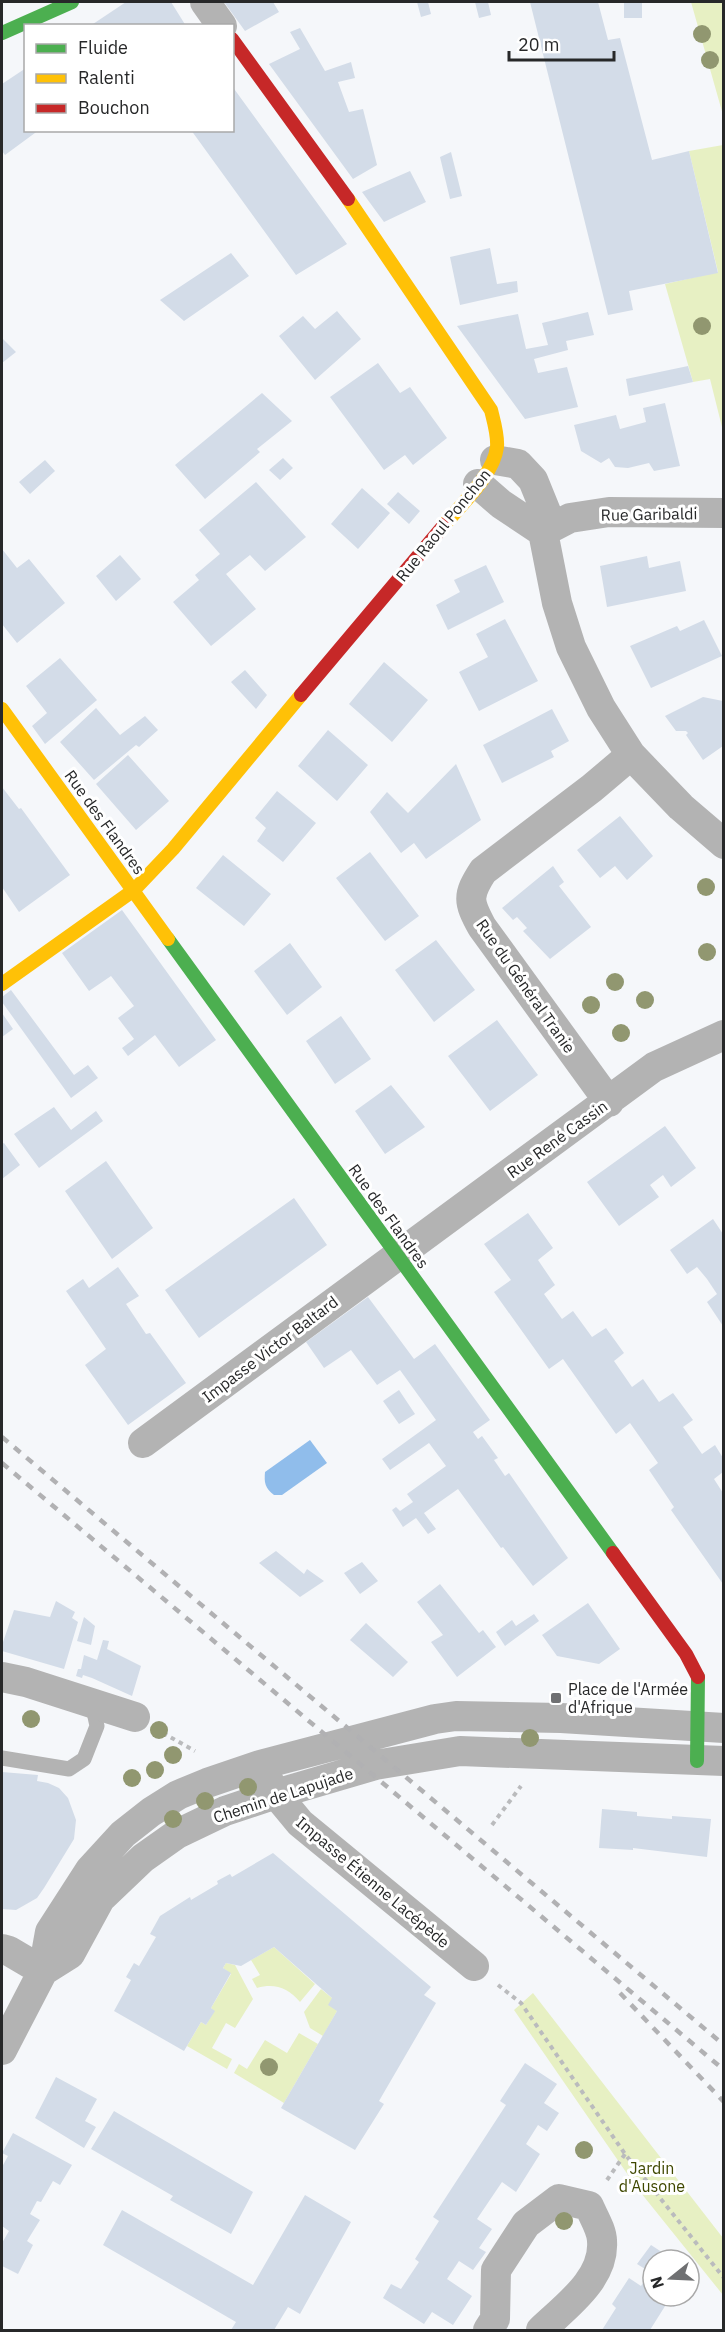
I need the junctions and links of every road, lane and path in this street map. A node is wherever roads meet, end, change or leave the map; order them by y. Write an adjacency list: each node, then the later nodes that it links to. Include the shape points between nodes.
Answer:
1 (72, 2): 4 (street)
2 (205, 2): 3 (street)
3 (221, 24)
4 (2, 33)
5 (234, 42): 6 (street, Rue Raoul Ponchon, via 318,155 491,410 498,442)
6 (495, 460): 7 (street, Rue Raoul Ponchon); 9 (street, via 518,464 533,480 546,512)
7 (478, 484): 9 (street); 13 (street, Rue Raoul Ponchon, via 173,849)
8 (723, 513): 9 (street, Rue Garibaldi, via 609,512 570,518)
9 (543, 532): 11 (street, via 557,603 571,647 601,708)
10 (2, 709): 13 (street, Rue des Flandres)
11 (631, 755): 12 (street); 16 (street, Rue du Général Tranie, via 483,871 472,889 472,908 482,927)
12 (723, 844)
13 (134, 890): 14 (street, Rue Raoul Ponchon); 17 (street, Rue des Flandres)
14 (2, 984)
15 (723, 1035): 16 (street, Rue René Cassin, via 654,1067)
16 (609, 1102): 17 (street, Rue René Cassin)
17 (397, 1255): 18 (street, Impasse Victor Baltard); 22 (street, Rue des Flandres, via 686,1654 698,1677)
18 (143, 1443)
19 (2, 1677): 20 (street)
20 (92, 1703): 21 (street); 24 (lane, via 97,1726 84,1759 69,1768)
21 (135, 1718): 23 (path)
22 (710, 1727): 25 (street, Rue des Flandres); 26 (street, Chemin de Lapujade, via 456,1716)
23 (197, 1752)
24 (2, 1758)
25 (710, 1761): 28 (street, Chemin de Lapujade, via 460,1751 375,1765)
26 (260, 1764): 28 (street, Impasse Étienne Lacépède); 32 (street, Chemin de Lapujade, via 178,1796 123,1834 90,1870 50,1932)
27 (523, 1783): 29 (path)
28 (276, 1794): 31 (street, Impasse Étienne Lacépède, via 300,1823); 32 (street, Chemin de Lapujade, via 225,1811 177,1834 143,1858 100,1899 70,1954)
29 (492, 1825)
30 (2, 1949): 32 (street)
31 (474, 1966): 34 (path, via 521,2003 625,2154)
32 (43, 1971): 33 (street)
33 (2, 2050)
34 (723, 2278)
35 (499, 2327): 36 (street, via 496,2270 526,2224 559,2199 589,2206 602,2240 598,2264 585,2289)
36 (541, 2331)

